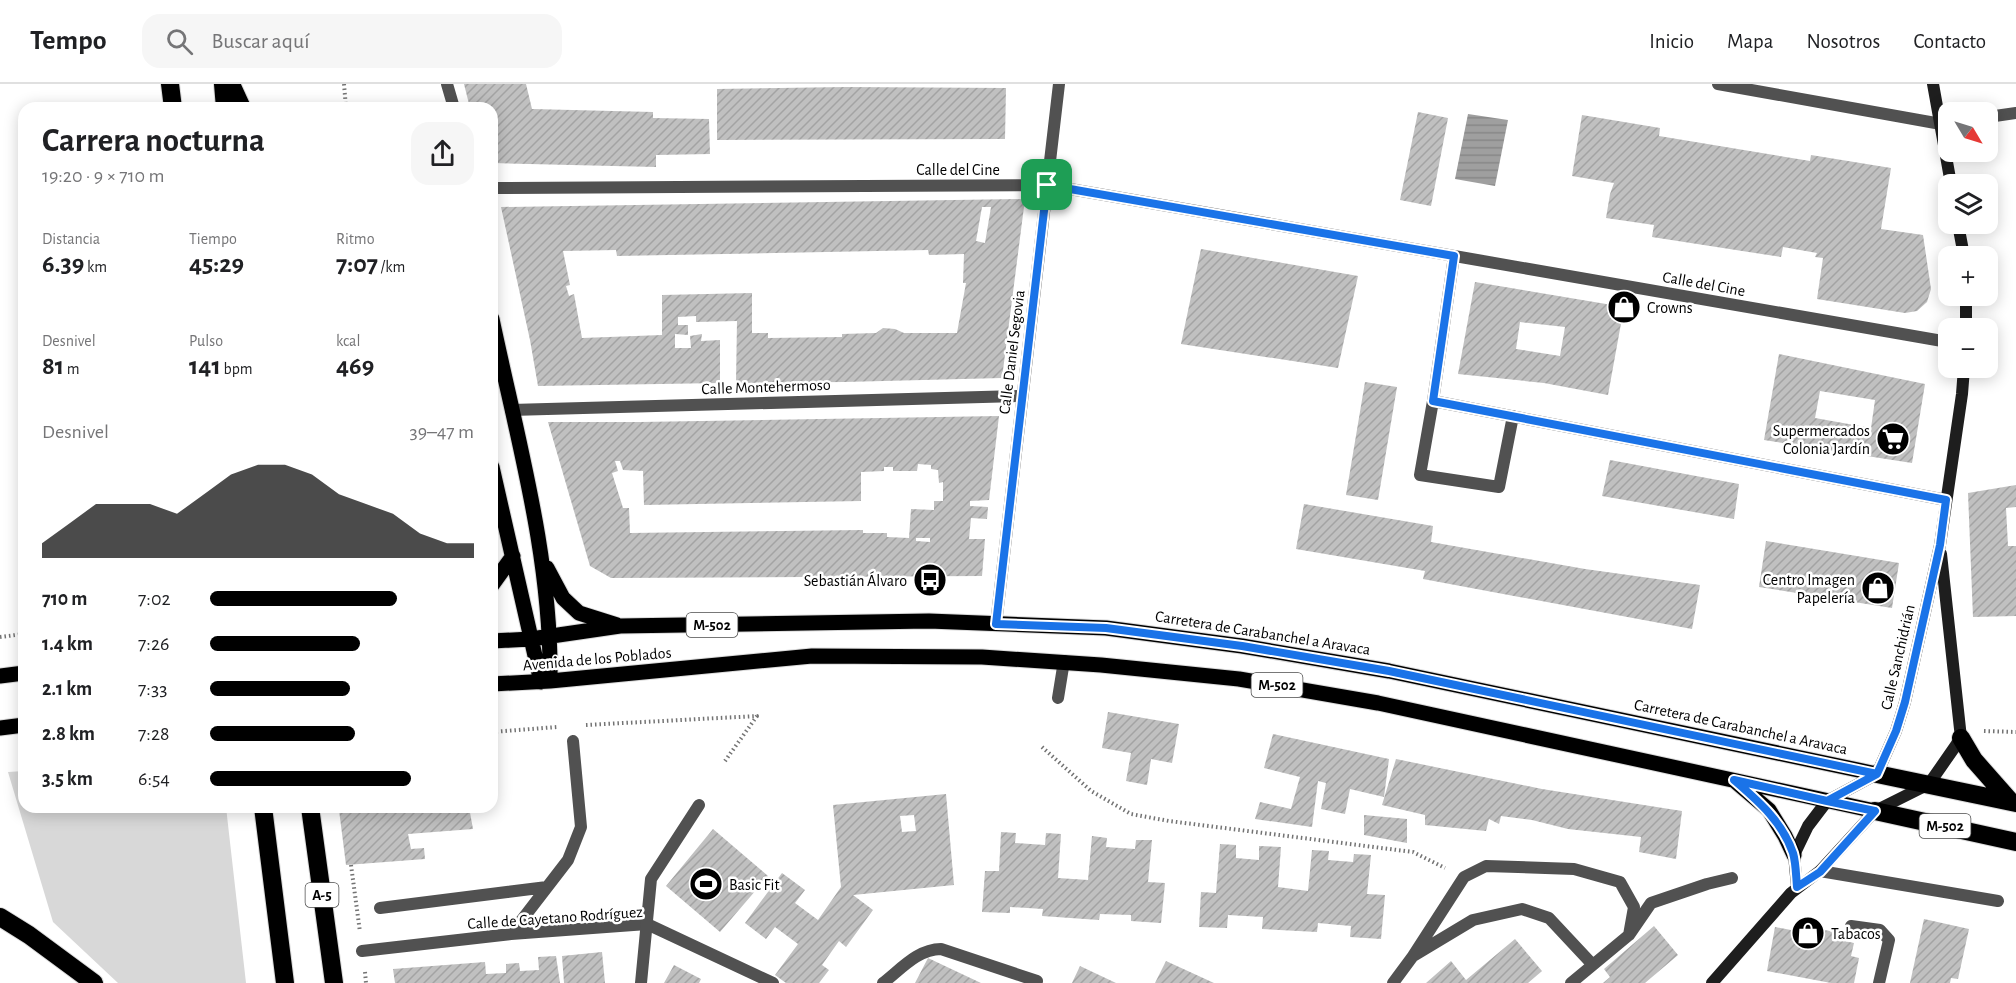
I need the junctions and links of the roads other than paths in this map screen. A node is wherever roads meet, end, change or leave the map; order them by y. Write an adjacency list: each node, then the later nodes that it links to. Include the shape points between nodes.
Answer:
1 (170, 84): 8 (highway)
2 (223, 84): 9 (highway)
3 (231, 84): 10 (highway)
4 (447, 84): 11 (street)
5 (1059, 84): 16 (street, Calle Daniel Segovia)
6 (1718, 84): 15 (street)
7 (1933, 84): 12 (street)
8 (172, 102)
9 (224, 102)
10 (239, 102)
11 (452, 102)
12 (1938, 102)
13 (2016, 114): 14 (street)
14 (1998, 116)
15 (1938, 123)
16 (1047, 185): 17 (street, Calle del Cine); 18 (street, Calle del Cine); 22 (street, Calle Daniel Segovia)
17 (498, 188)
18 (1454, 256): 19 (street, Calle del Cine); 23 (street)
19 (1938, 340)
20 (498, 348): 24 (main road)
21 (1963, 378): 27 (street, Calle Sanchidrián)
22 (1022, 396): 24 (street, Calle Montehermoso); 32 (street, Calle Daniel Segovia)
23 (1433, 401): 25 (street); 25 (street, via 1419,475 1499,487)
24 (511, 410): 30 (main road)
25 (1513, 416): 27 (street)
26 (498, 492): 29 (main road)
27 (1946, 500): 28 (street, Calle Sanchidrián)
28 (1940, 545): 45 (street, Calle Sanchidrián); 47 (street, Calle Sanchidrián, via 1905,702)
29 (513, 556): 31 (main road); 35 (main road)
30 (543, 560): 33 (main road, via 563,598 579,613); 34 (main road)
31 (498, 577)
32 (996, 624): 33 (main road, Carretera de Carabanchel a Aravaca / M-502, via 929,621); 47 (main road, Carretera de Carabanchel a Aravaca / M-502, via 1106,628 1389,671)
33 (620, 626): 34 (main road, Carretera de Carabanchel a Aravaca / M-502)
34 (551, 636): 35 (main road, Carretera de Carabanchel a Aravaca / M-502); 40 (main road)
35 (531, 639): 36 (main road, Carretera de Carabanchel a Aravaca / M-502); 40 (main road)
36 (498, 641)
37 (1064, 662): 40 (main road, Avenida de los Poblados / M-502, via 982,657 812,656); 42 (street); 48 (main road, M-502, via 1239,678 1367,701)
38 (18, 674): 39 (main road)
39 (0, 676)
40 (545, 681): 41 (main road, Avenida de los Poblados)
41 (498, 684)
42 (1058, 698)
43 (18, 726): 44 (main road)
44 (0, 728)
45 (1969, 734): 49 (street); 51 (highway, via 1980,767)
46 (573, 741): 60 (street, via 581,827 568,860)
47 (1877, 774): 49 (highway, Carretera de Carabanchel a Aravaca / M-502); 50 (street)
48 (1734, 780): 50 (main road, M-502); 57 (main road, via 1769,810)
49 (1929, 784): 51 (highway, Carretera de Carabanchel a Aravaca / M-502); 53 (street)
50 (1827, 801): 53 (main road, M-502); 57 (street, via 1808,826)
51 (2014, 803)
52 (699, 805): 65 (street, via 651,879)
53 (1875, 811): 56 (highway, M-502); 58 (street)
54 (264, 813): 74 (highway)
55 (311, 813): 75 (highway, A-5)
56 (2016, 842)
57 (1794, 855): 61 (street)
58 (1820, 872): 61 (street); 62 (street)
59 (1732, 878): 68 (street, via 1651,903)
60 (548, 887): 63 (street); 67 (street)
61 (1797, 887): 81 (street)
62 (1998, 901)
63 (380, 908)
64 (0, 917): 73 (highway)
65 (647, 924): 67 (street, Calle de Cayetano Rodríguez); 76 (street); 77 (street, Calle de Cayetano Rodríguez)
66 (1851, 926): 82 (street, via 1880,930 1889,940)
67 (511, 934): 69 (street, Calle de Cayetano Rodríguez)
68 (1629, 935): 70 (street, via 1634,907 1620,882 1574,869 1486,866 1464,878); 71 (street)
69 (362, 951)
70 (1413, 956): 71 (street, via 1473,920 1522,909 1549,918); 79 (street)
71 (1592, 964): 80 (street)
72 (1037, 981): 78 (street, via 928,949)
73 (94, 983)
74 (285, 983)
75 (334, 983)
76 (641, 983)
77 (773, 983)
78 (883, 983)
79 (1393, 983)
80 (1571, 983)
81 (1712, 983)
82 (1879, 983)

